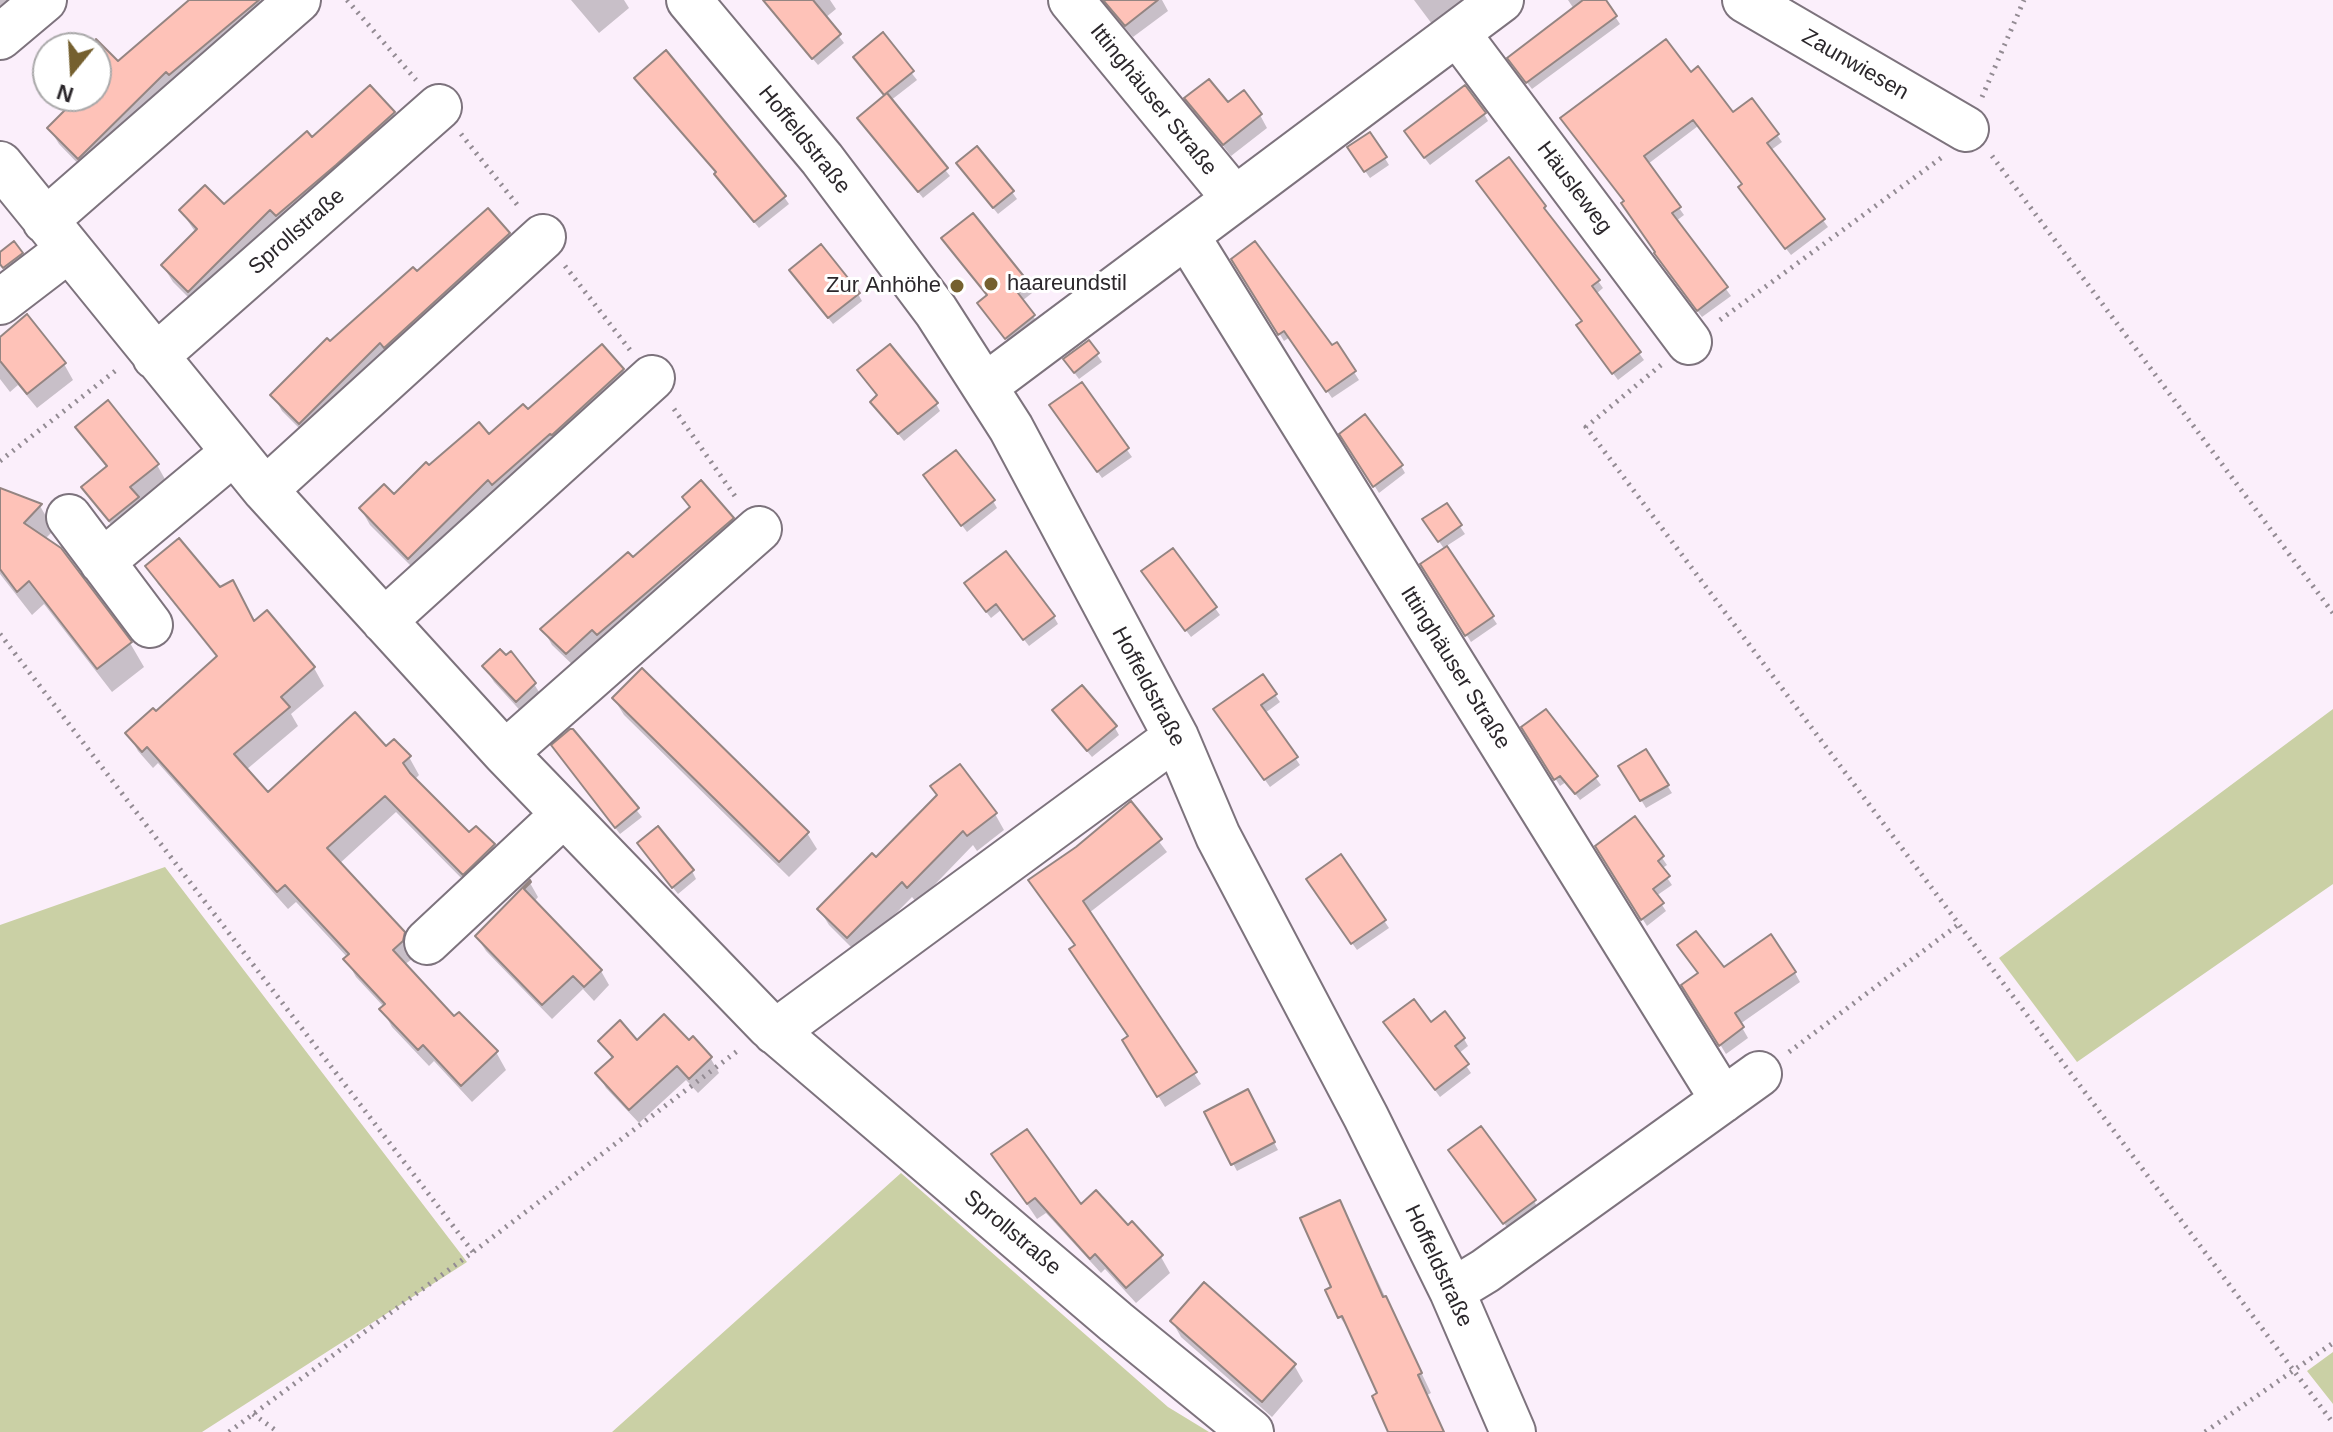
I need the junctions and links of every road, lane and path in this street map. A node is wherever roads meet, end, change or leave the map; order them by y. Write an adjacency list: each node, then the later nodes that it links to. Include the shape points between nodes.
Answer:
1 (44, 0): 10 (street)
2 (298, 0): 15 (street)
3 (347, 0): 11 (path)
4 (689, 0): 22 (street, Hoffeldstraße, via 822,159)
5 (1071, 0): 14 (street, Ittinghäuser Straße)
6 (1501, 0): 9 (street)
7 (1745, 0): 12 (street, Zaunwiesen)
8 (2024, 0): 12 (path)
9 (1458, 34): 14 (street); 19 (street, Häusleweg)
10 (0, 37)
11 (439, 107): 20 (street, Sprollstraße)
12 (1966, 129): 19 (path, via 1939,160); 29 (path, via 1991,155)
13 (0, 164): 15 (street, Sprollstraße)
14 (1235, 199): 16 (street)
15 (57, 235): 18 (street); 20 (street, Sprollstraße)
16 (1187, 236): 22 (street); 40 (street, Ittinghäuser Straße)
17 (543, 237): 25 (street)
18 (0, 302)
19 (1689, 342): 36 (path, via 1586,427)
20 (137, 362): 23 (street, Sprollstraße); 24 (path)
21 (652, 378): 27 (path); 30 (street)
22 (985, 386): 33 (street, Hoffeldstraße)
23 (234, 452): 25 (street, Sprollstraße); 28 (street)
24 (0, 461)
25 (265, 490): 30 (street, Sprollstraße)
26 (69, 517): 28 (street)
27 (759, 529): 34 (street)
28 (102, 562): 31 (street)
29 (2333, 613)
30 (384, 621): 34 (street, Sprollstraße)
31 (150, 625)
32 (0, 634): 41 (path)
33 (1176, 737): 38 (street); 42 (street, Hoffeldstraße, via 1218,836)
34 (505, 753): 35 (street, Sprollstraße)
35 (563, 815): 37 (street); 38 (street, Sprollstraße)
36 (1959, 924): 39 (path); 44 (path)
37 (427, 942)
38 (772, 1029): 41 (path); 49 (street, Sprollstraße)
39 (1759, 1074): 40 (street)
40 (1723, 1100): 42 (street)
41 (473, 1252): 45 (path)
42 (1452, 1291): 50 (street, Hoffeldstraße)
43 (2333, 1343): 44 (path)
44 (2294, 1371): 46 (path); 51 (path)
45 (252, 1414): 47 (path); 48 (path)
46 (2333, 1423)
47 (229, 1432)
48 (278, 1432)
49 (1251, 1432)
50 (1513, 1432)
51 (2205, 1432)

